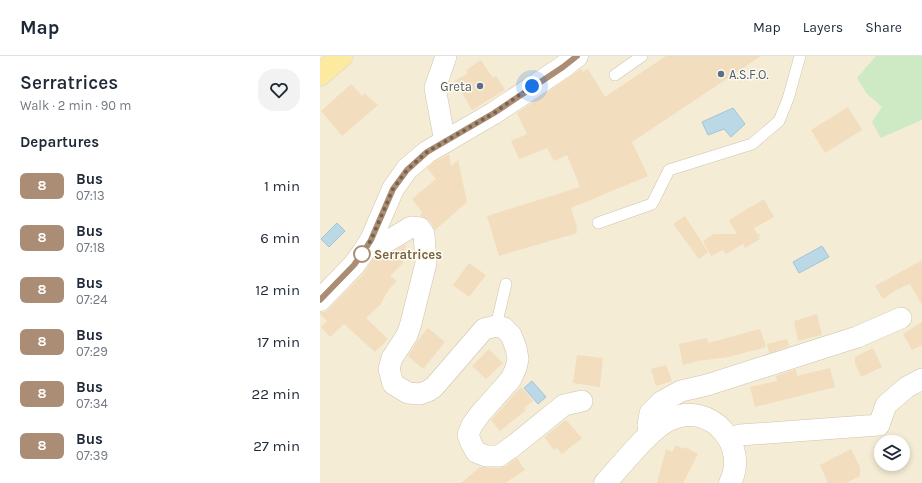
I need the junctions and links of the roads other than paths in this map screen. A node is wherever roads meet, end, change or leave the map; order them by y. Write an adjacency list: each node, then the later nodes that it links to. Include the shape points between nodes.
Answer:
1 (342, 56): 6 (main road)
2 (446, 56): 8 (street, via 436,88)
3 (577, 56): 8 (street, via 494,113)
4 (642, 56): 7 (lane)
5 (800, 56): 9 (lane, via 779,121 752,144 669,170 652,204)
6 (320, 75)
7 (615, 75)
8 (445, 142): 10 (street, via 427,152 396,184)
9 (598, 222)
10 (371, 240): 12 (street, via 354,265); 14 (street, via 383,244 411,227 420,228 424,234 426,263 415,310 407,335 388,369 393,384 408,393 420,394 428,391 484,329)
11 (506, 284): 14 (lane)
12 (320, 300)
13 (902, 318): 17 (street, via 857,337 681,391 661,402 650,413)
14 (496, 326): 16 (street, via 504,328 511,335 518,359 511,379 472,424 468,435 476,452 486,456 499,456 564,405)
15 (922, 379): 18 (street, via 907,387 886,405 879,425 740,435)
16 (582, 401)
17 (650, 435): 18 (street, via 669,419 692,414 706,417 719,426); 19 (street)
18 (730, 440): 20 (street, via 735,458)
19 (605, 483)
20 (730, 483)

